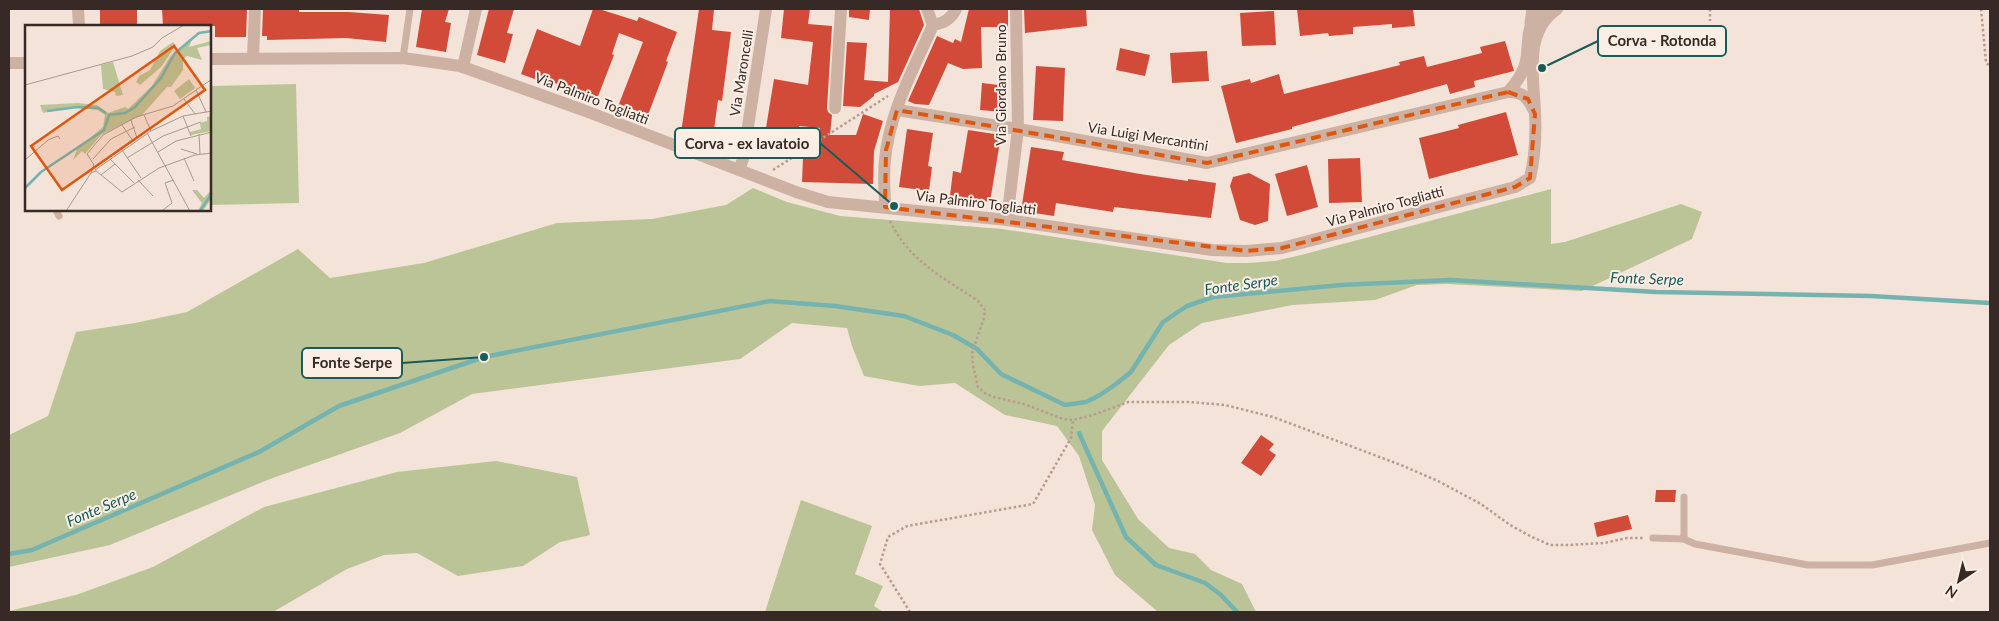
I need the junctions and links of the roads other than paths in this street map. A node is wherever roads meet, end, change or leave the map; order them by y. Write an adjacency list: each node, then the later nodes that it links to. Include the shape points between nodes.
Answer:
1 (78, 9): 13 (street)
2 (255, 9): 16 (street)
3 (410, 9): 17 (lane)
4 (476, 9): 21 (street)
5 (766, 9): 27 (street, Via Maroncelli, via 744,159)
6 (841, 9): 23 (street)
7 (927, 9): 14 (street)
8 (956, 9): 14 (street, via 947,21)
9 (1016, 9): 26 (street, Via Giordano Bruno)
10 (1530, 9): 15 (lane)
11 (1542, 9): 15 (street)
12 (1557, 9): 25 (street, via 1548,15 1534,44)
13 (79, 25)
14 (934, 25): 24 (street)
15 (1528, 31): 22 (street, via 1526,61 1521,75)
16 (254, 58): 17 (street, Via Palmiro Togliatti); 18 (street, Via Palmiro Togliatti)
17 (403, 58): 21 (street, Via Palmiro Togliatti)
18 (211, 59)
19 (9, 63): 20 (street)
20 (25, 63)
21 (463, 67): 27 (street, Via Palmiro Togliatti)
22 (1508, 92): 25 (street, via 1528,99); 26 (street, Via Luigi Mercantini, via 1207,163)
23 (835, 108)
24 (897, 110): 26 (street, Via Luigi Mercantini); 28 (street, via 886,155)
25 (1535, 114): 29 (street, Via Palmiro Togliatti, via 1530,178 1515,187 1282,248 1246,252 1212,250)
26 (1018, 129): 29 (street, Via Giordano Bruno)
27 (739, 170): 28 (street, Via Palmiro Togliatti, via 828,202)
28 (885, 207): 29 (street, Via Palmiro Togliatti)
29 (1007, 220)
30 (1684, 497): 32 (lane)
31 (1653, 538): 32 (lane)
32 (1684, 539): 33 (lane, via 1695,544 1808,565 1872,565)
33 (1990, 543)

